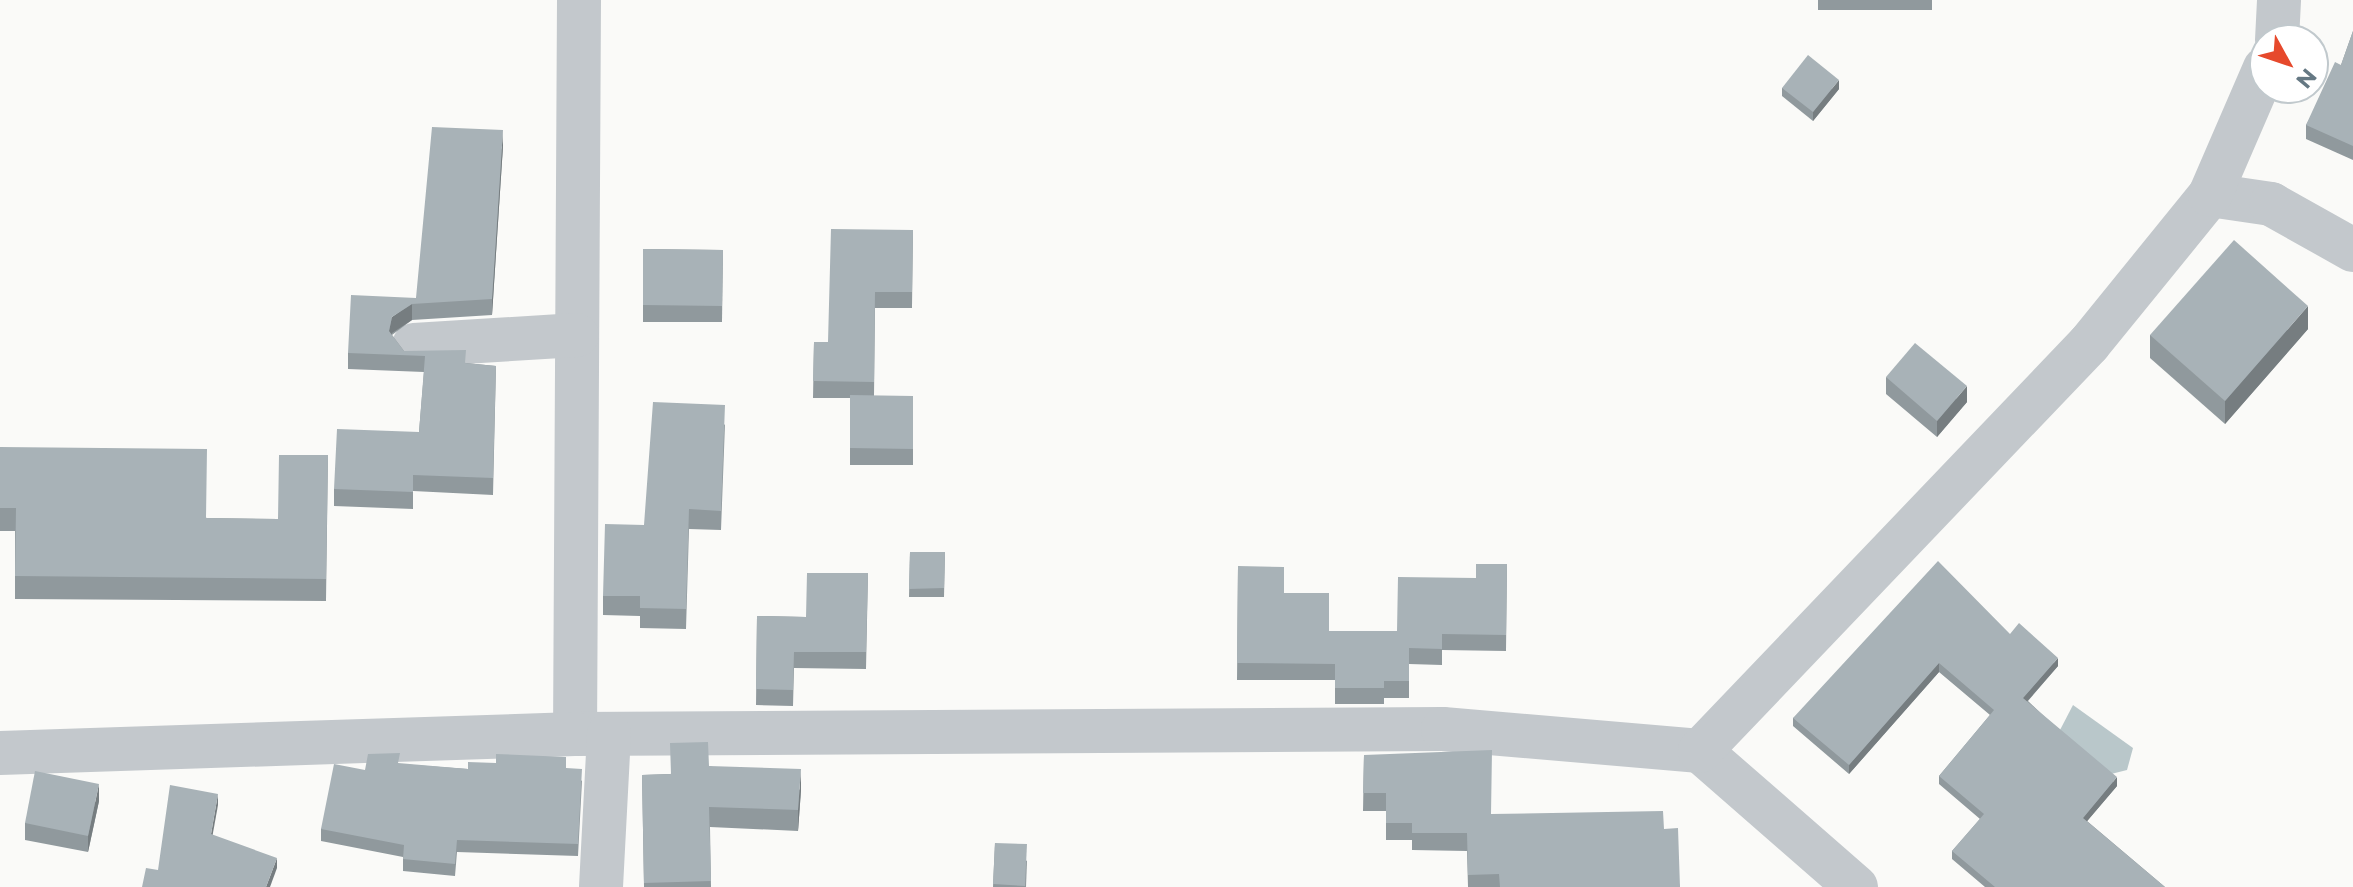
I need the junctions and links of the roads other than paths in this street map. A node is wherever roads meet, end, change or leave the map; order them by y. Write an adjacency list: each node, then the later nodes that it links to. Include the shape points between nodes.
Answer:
1 (579, 0): 7 (street)
2 (2279, 0): 3 (street)
3 (2278, 24)
4 (2249, 104): 5 (street)
5 (2210, 195): 6 (street, via 2271,204); 10 (street, via 2089,344)
6 (2353, 250)
7 (577, 335): 8 (street); 9 (street)
8 (414, 345)
9 (592, 734): 10 (street, via 1443,729); 11 (street); 12 (street)
10 (1700, 751): 13 (street)
11 (0, 753)
12 (601, 887)
13 (1856, 887)

